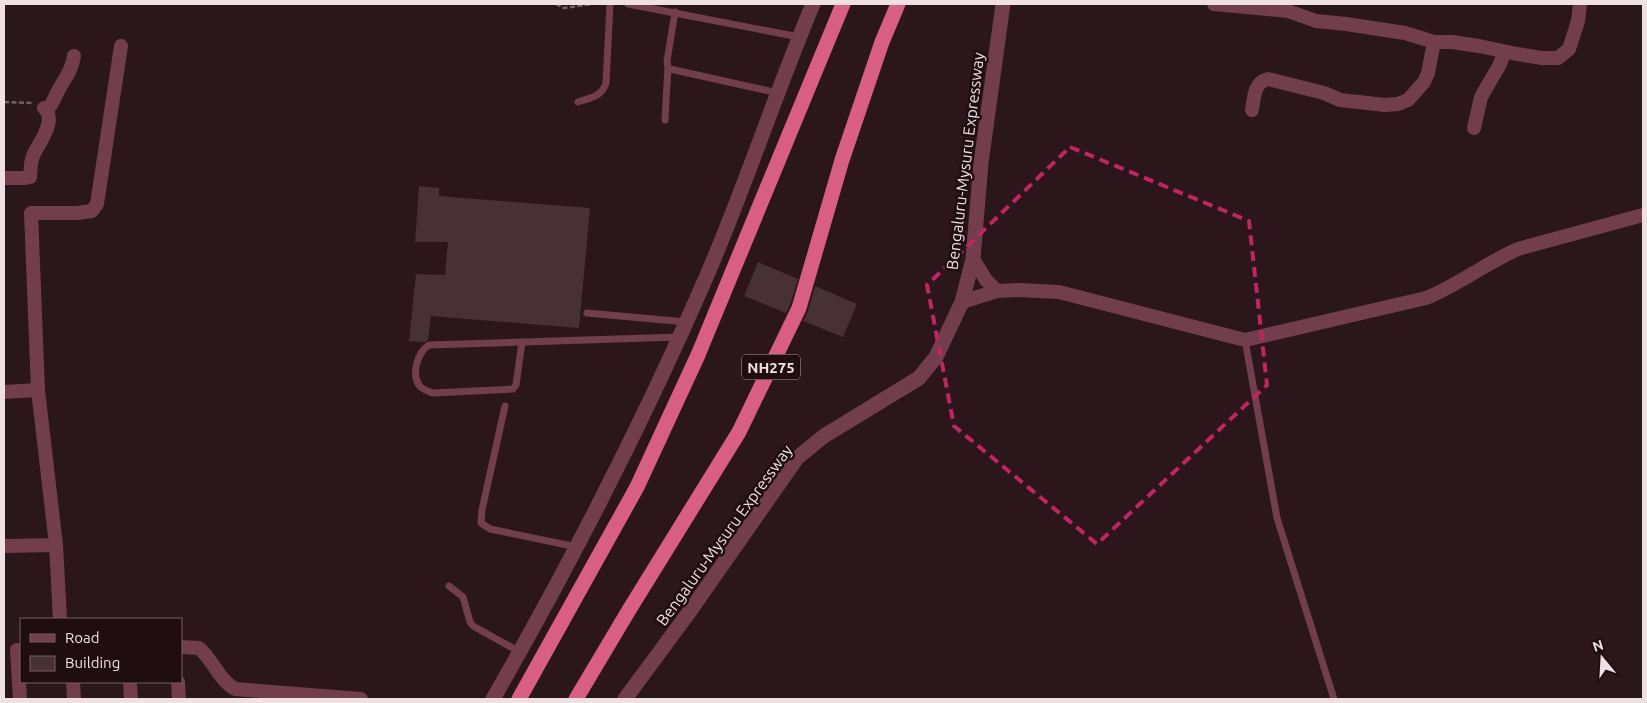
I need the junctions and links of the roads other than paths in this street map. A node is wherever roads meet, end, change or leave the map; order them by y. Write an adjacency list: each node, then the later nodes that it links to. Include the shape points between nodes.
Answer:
1 (610, 4): 17 (lane, via 604,90)
2 (628, 4): 9 (lane)
3 (813, 4): 10 (street)
4 (843, 4): 51 (highway, via 698,355 641,478)
5 (898, 4): 52 (highway, Bengaluru-Mysuru Expressway / NH275, via 842,160 799,308 739,432)
6 (1003, 4): 23 (street, Bengaluru-Mysuru Expressway, via 981,163)
7 (1214, 4): 11 (street, via 1288,11 1316,21 1406,33)
8 (1580, 4): 13 (street, via 1569,49 1558,58)
9 (675, 12): 10 (lane); 15 (lane)
10 (799, 37): 16 (street)
11 (1434, 42): 13 (street, via 1452,42); 18 (street, via 1424,82 1408,100 1398,104 1340,100 1268,79 1259,84)
12 (121, 46): 31 (street, via 96,204 92,211 77,213 31,212)
13 (1505, 52): 20 (street, via 1481,97)
14 (74, 56): 21 (street, via 70,73 46,109 49,114 47,129 34,154 30,177)
15 (668, 67): 16 (lane); 19 (lane)
16 (778, 93): 27 (street, via 734,210)
17 (578, 102)
18 (1252, 110)
19 (665, 120)
20 (1474, 128)
21 (4, 178)
22 (1643, 215): 29 (street, via 1518,249 1426,298)
23 (973, 259): 24 (street, via 986,280); 25 (street, Bengaluru-Mysuru Expressway)
24 (997, 290): 25 (street); 29 (street, via 1059,292)
25 (962, 302): 53 (street, Bengaluru-Mysuru Expressway, via 936,357 919,378 824,436 797,458)
26 (587, 313): 27 (lane)
27 (686, 322): 28 (street)
28 (680, 337): 30 (lane); 36 (street)
29 (1245, 340): 54 (lane, via 1277,518)
30 (522, 342): 30 (lane, via 429,345 418,357 416,375 419,385 433,393 513,389)
31 (38, 390): 32 (street); 34 (street)
32 (4, 392)
33 (505, 406): 36 (lane, via 481,523 490,529)
34 (56, 545): 35 (street); 38 (street)
35 (4, 546)
36 (577, 547): 41 (street)
37 (449, 586): 41 (lane, via 463,597 473,626)
38 (60, 618)
39 (182, 647): 49 (street, via 200,648 227,684 235,689)
40 (17, 650): 45 (street)
41 (520, 652): 50 (street)
42 (74, 683): 46 (street)
43 (130, 683): 47 (street)
44 (178, 683): 48 (street)
45 (20, 699)
46 (74, 699)
47 (130, 699)
48 (179, 699)
49 (361, 699)
50 (493, 699)
51 (520, 699)
52 (576, 699)
53 (625, 699)
54 (1334, 699)

